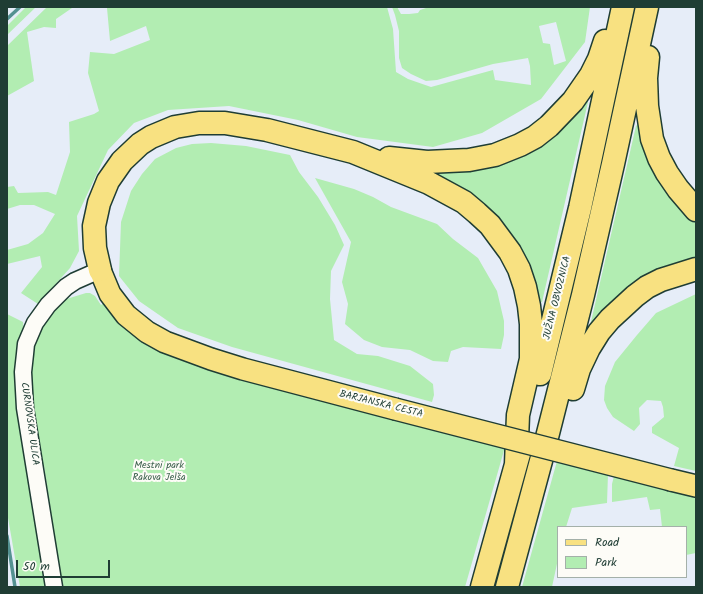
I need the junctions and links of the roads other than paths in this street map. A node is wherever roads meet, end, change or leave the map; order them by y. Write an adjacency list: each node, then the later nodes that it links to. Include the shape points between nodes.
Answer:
1 (613, 7): 5 (highway, via 599,60 591,75 566,110 535,137 502,153 482,158 440,162)
2 (623, 7): 10 (highway, JUŽNA OBVOZNICA, via 567,264)
3 (647, 7): 9 (highway, via 604,208)
4 (657, 7): 6 (highway, via 647,67 648,119 652,139 662,163 678,189)
5 (353, 152): 8 (highway, via 239,124 186,124 151,137 130,152 105,187 94,226); 10 (highway, via 429,182 459,199 490,225 519,269 530,306 531,359 518,415)
6 (696, 210)
7 (696, 269): 9 (highway, via 648,287 610,319 579,369 562,424)
8 (100, 270): 11 (main road, BARJANSKA CESTA, bridge, via 110,294 124,312 148,332 165,342 211,359); 12 (street, CURNOVSKA ULICA, via 66,287 48,305 35,323 24,354 22,372 25,408)
9 (542, 457): 14 (highway)
10 (516, 464): 13 (highway, JUŽNA OBVOZNICA)
11 (696, 486)
12 (54, 587)
13 (482, 587)
14 (507, 587)

